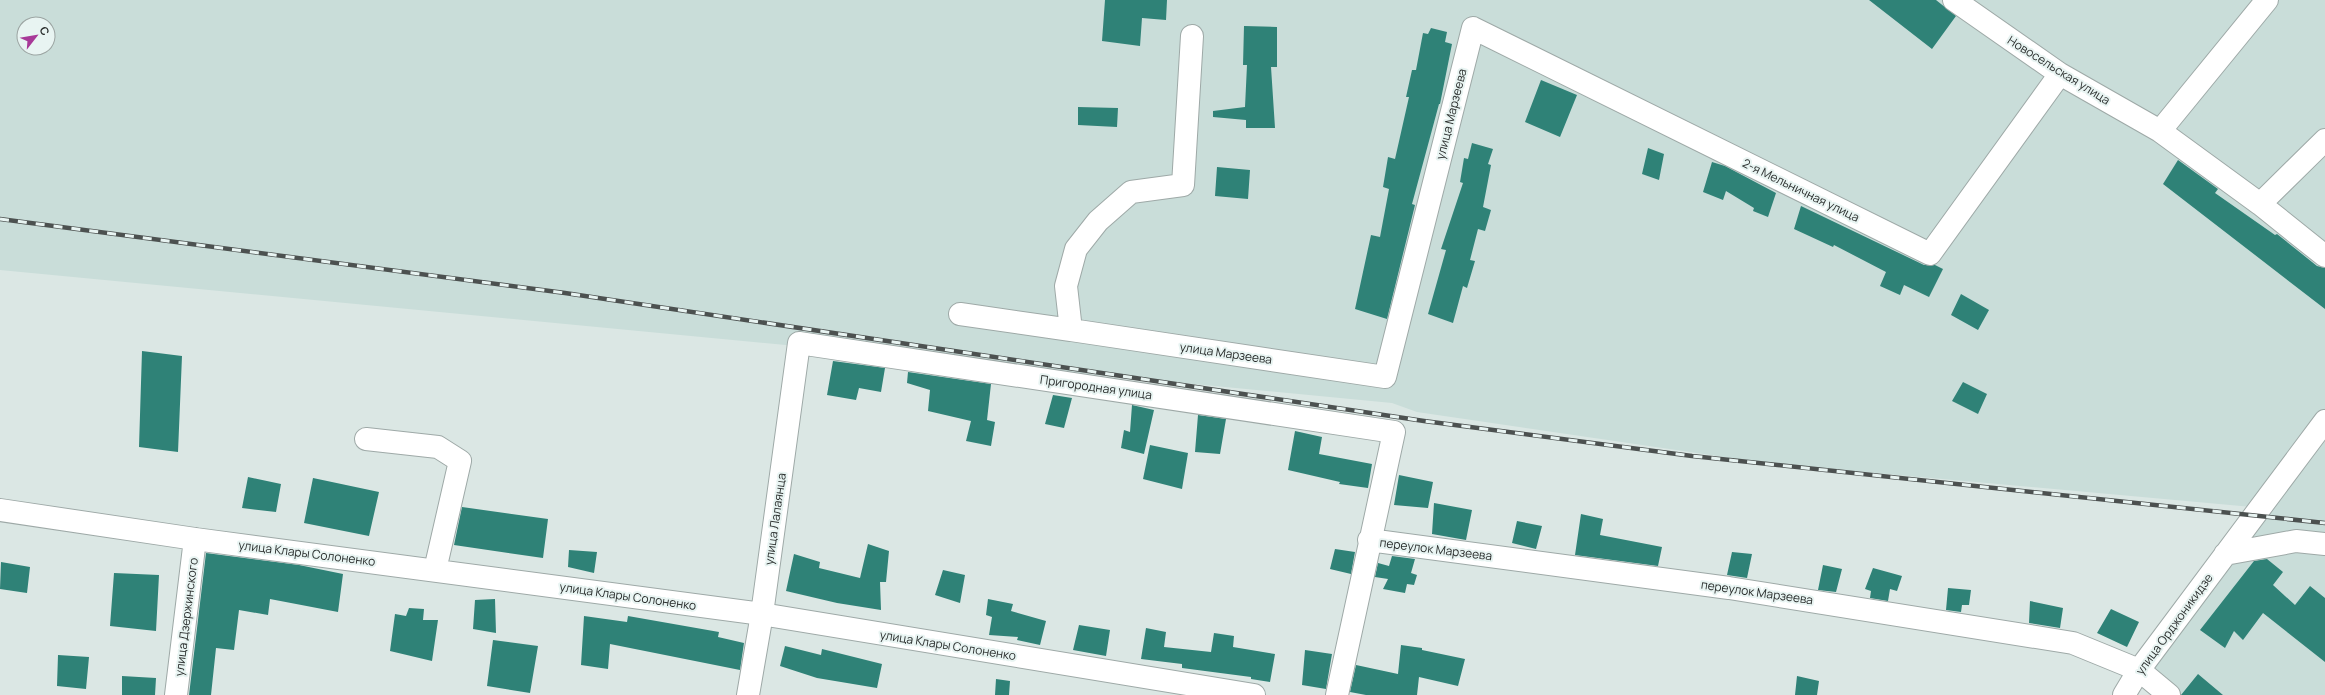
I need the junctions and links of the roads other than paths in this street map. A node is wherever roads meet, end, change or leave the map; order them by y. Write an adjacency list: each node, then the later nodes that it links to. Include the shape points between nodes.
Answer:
1 (2267, 0): 6 (street)
2 (1960, 2): 5 (street, Новосельская улица)
3 (1473, 28): 5 (street, 2-я Мельничная улица, via 1930,254); 11 (street, улица Марзеева, via 1385,377)
4 (1192, 36): 11 (street, via 1183,185 1132,192 1098,221 1076,249 1066,286)
5 (2060, 74): 6 (street, Новосельская улица)
6 (2160, 131): 8 (street, Новосельская улица)
7 (2325, 140): 8 (street)
8 (2260, 204): 9 (street, Новосельская улица)
9 (2325, 256)
10 (960, 314): 11 (street)
11 (1071, 330)
12 (799, 343): 17 (street, Пригородная улица, via 1394,432); 21 (street, улица Лалаянца)
13 (2325, 421): 19 (street, улица Орджоникидзе)
14 (366, 439): 20 (street, via 438,447 460,462)
15 (0, 510): 16 (street, улица Клары Солоненко)
16 (195, 539): 20 (street, улица Клары Солоненко); 23 (street, улица Дзержинского)
17 (1369, 540): 22 (street, переулок Марзеева, via 1729,588 1994,629 2073,643); 26 (street)
18 (2325, 544): 19 (street, via 2296,541)
19 (2225, 554): 22 (street, улица Орджоникидзе)
20 (435, 570): 21 (street, улица Клары Солоненко)
21 (762, 614): 24 (street, улица Лалаянца); 25 (street, улица Клары Солоненко)
22 (2139, 670): 27 (street, улица Орджоникидзе); 28 (street, переулок Марзеева)
23 (176, 695)
24 (748, 695)
25 (1254, 695)
26 (1338, 695)
27 (2124, 695)
28 (2169, 695)

